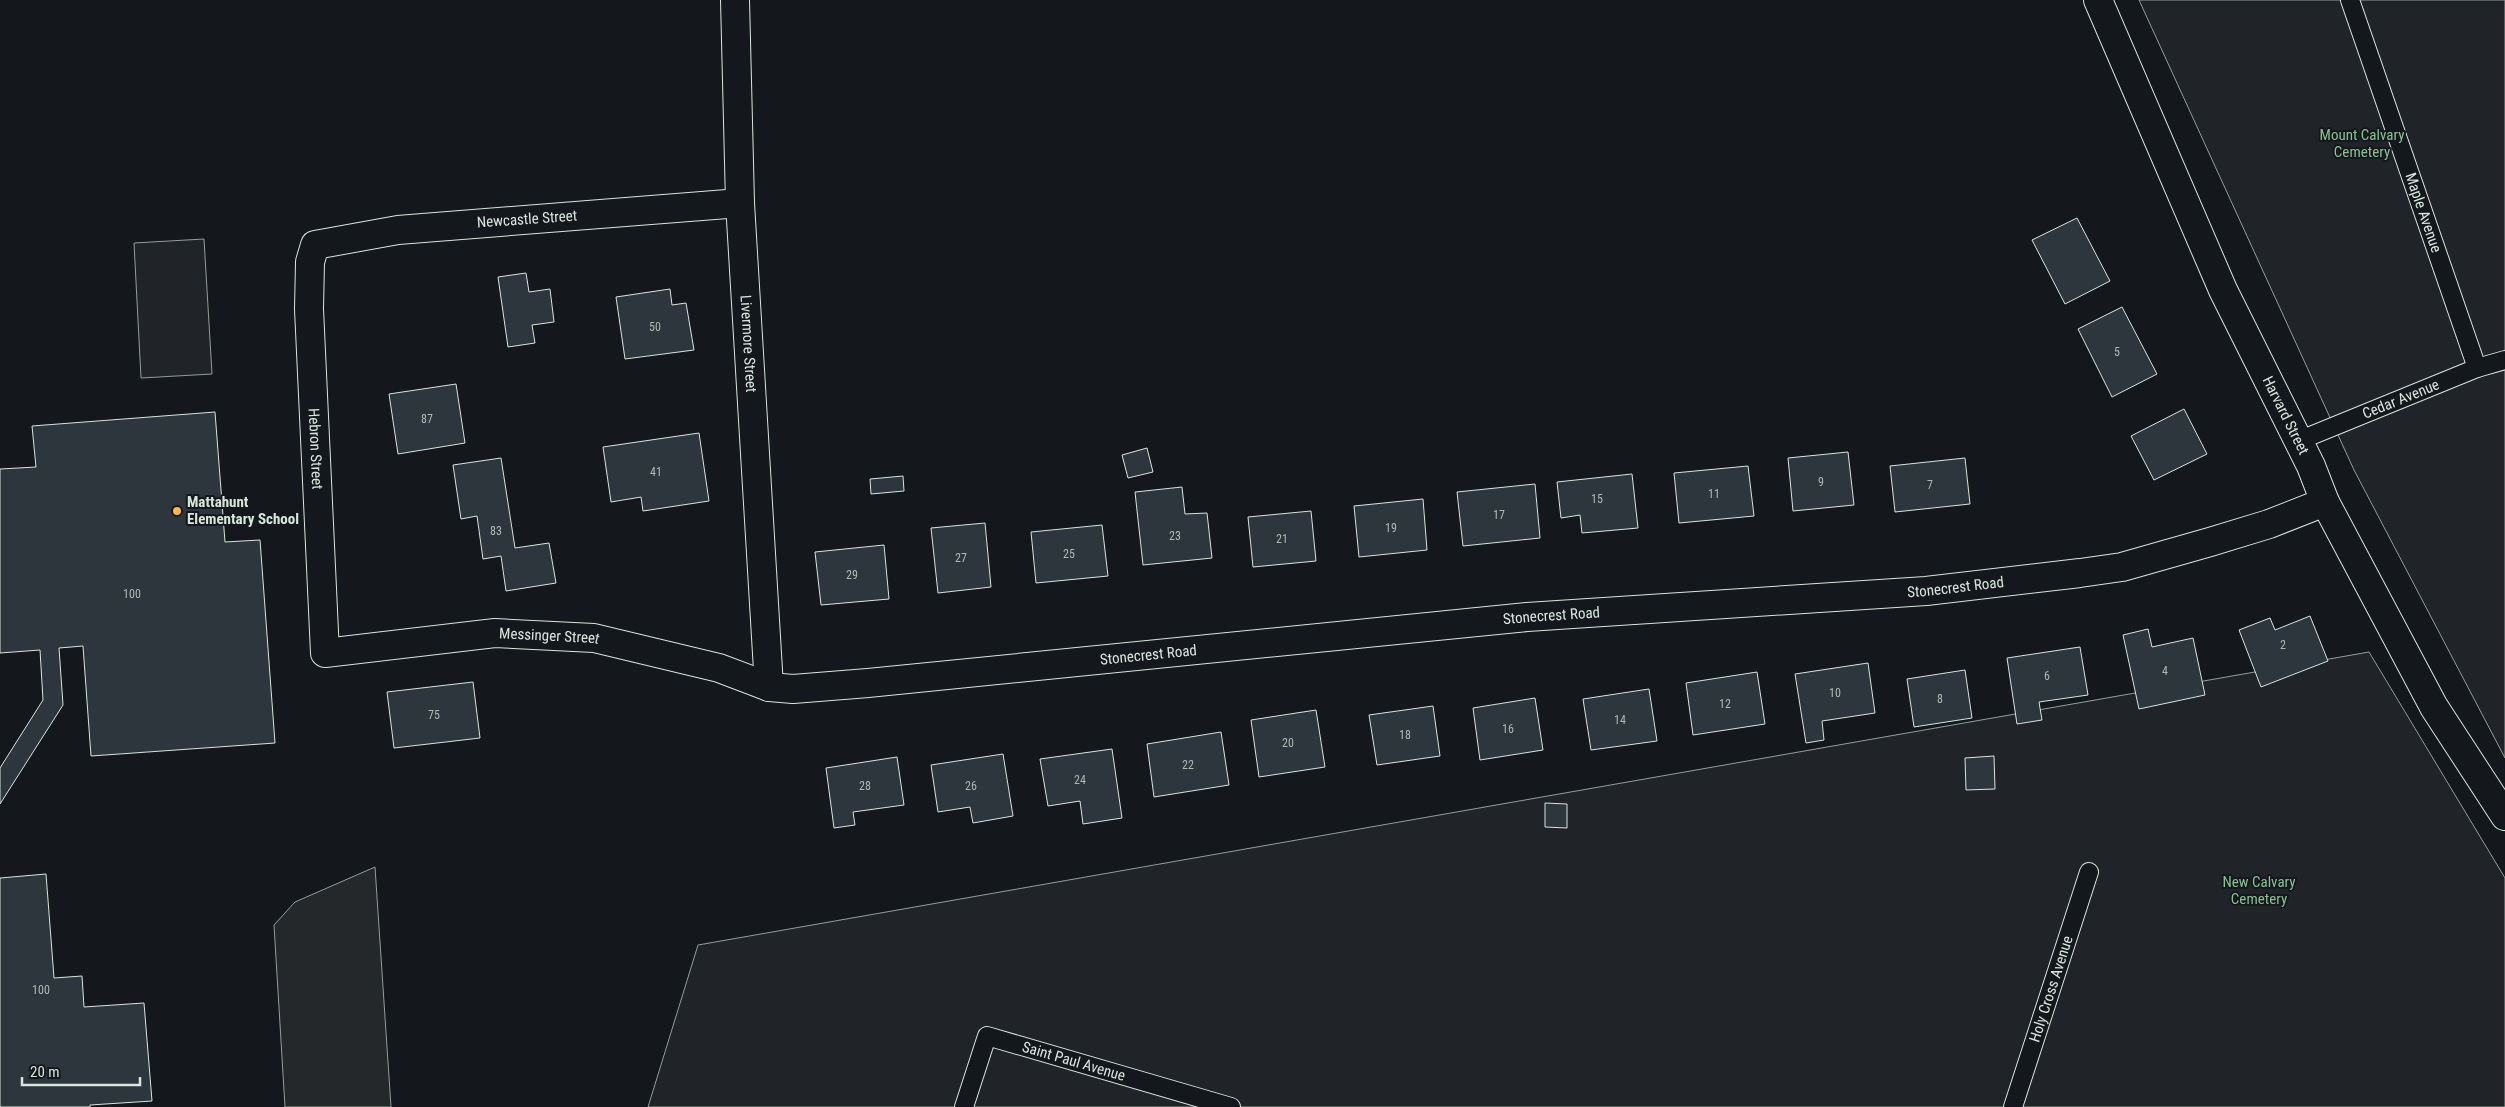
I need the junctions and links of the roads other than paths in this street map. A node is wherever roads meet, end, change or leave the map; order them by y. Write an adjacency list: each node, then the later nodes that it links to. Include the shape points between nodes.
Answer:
1 (735, 0): 4 (street, Livermore Street)
2 (2098, 0): 8 (street, Harvard Street, via 2223,290)
3 (2350, 0): 7 (lane, Maple Avenue)
4 (740, 203): 5 (street, Newcastle Street, via 408,230); 11 (street, Livermore Street)
5 (315, 245): 10 (street, Hebron Street, via 310,262 309,309)
6 (2505, 360): 7 (lane, Cedar Avenue)
7 (2477, 368): 8 (lane, Cedar Avenue)
8 (2298, 441): 9 (street, Harvard Street)
9 (2325, 502): 11 (street, Stonecrest Road, via 2269,524 2192,547 2122,567 2080,573 1926,591 1527,617 868,683 793,689); 12 (street, Harvard Street, via 2434,707)
10 (325, 653): 11 (street, Messinger Street, via 495,632 594,638 719,668)
11 (770, 687)
12 (2505, 816)
13 (2088, 872): 16 (lane, Holy Cross Avenue)
14 (964, 1107): 15 (lane, Saint Paul Avenue, via 987,1036)
15 (1231, 1107)
16 (2013, 1107)

